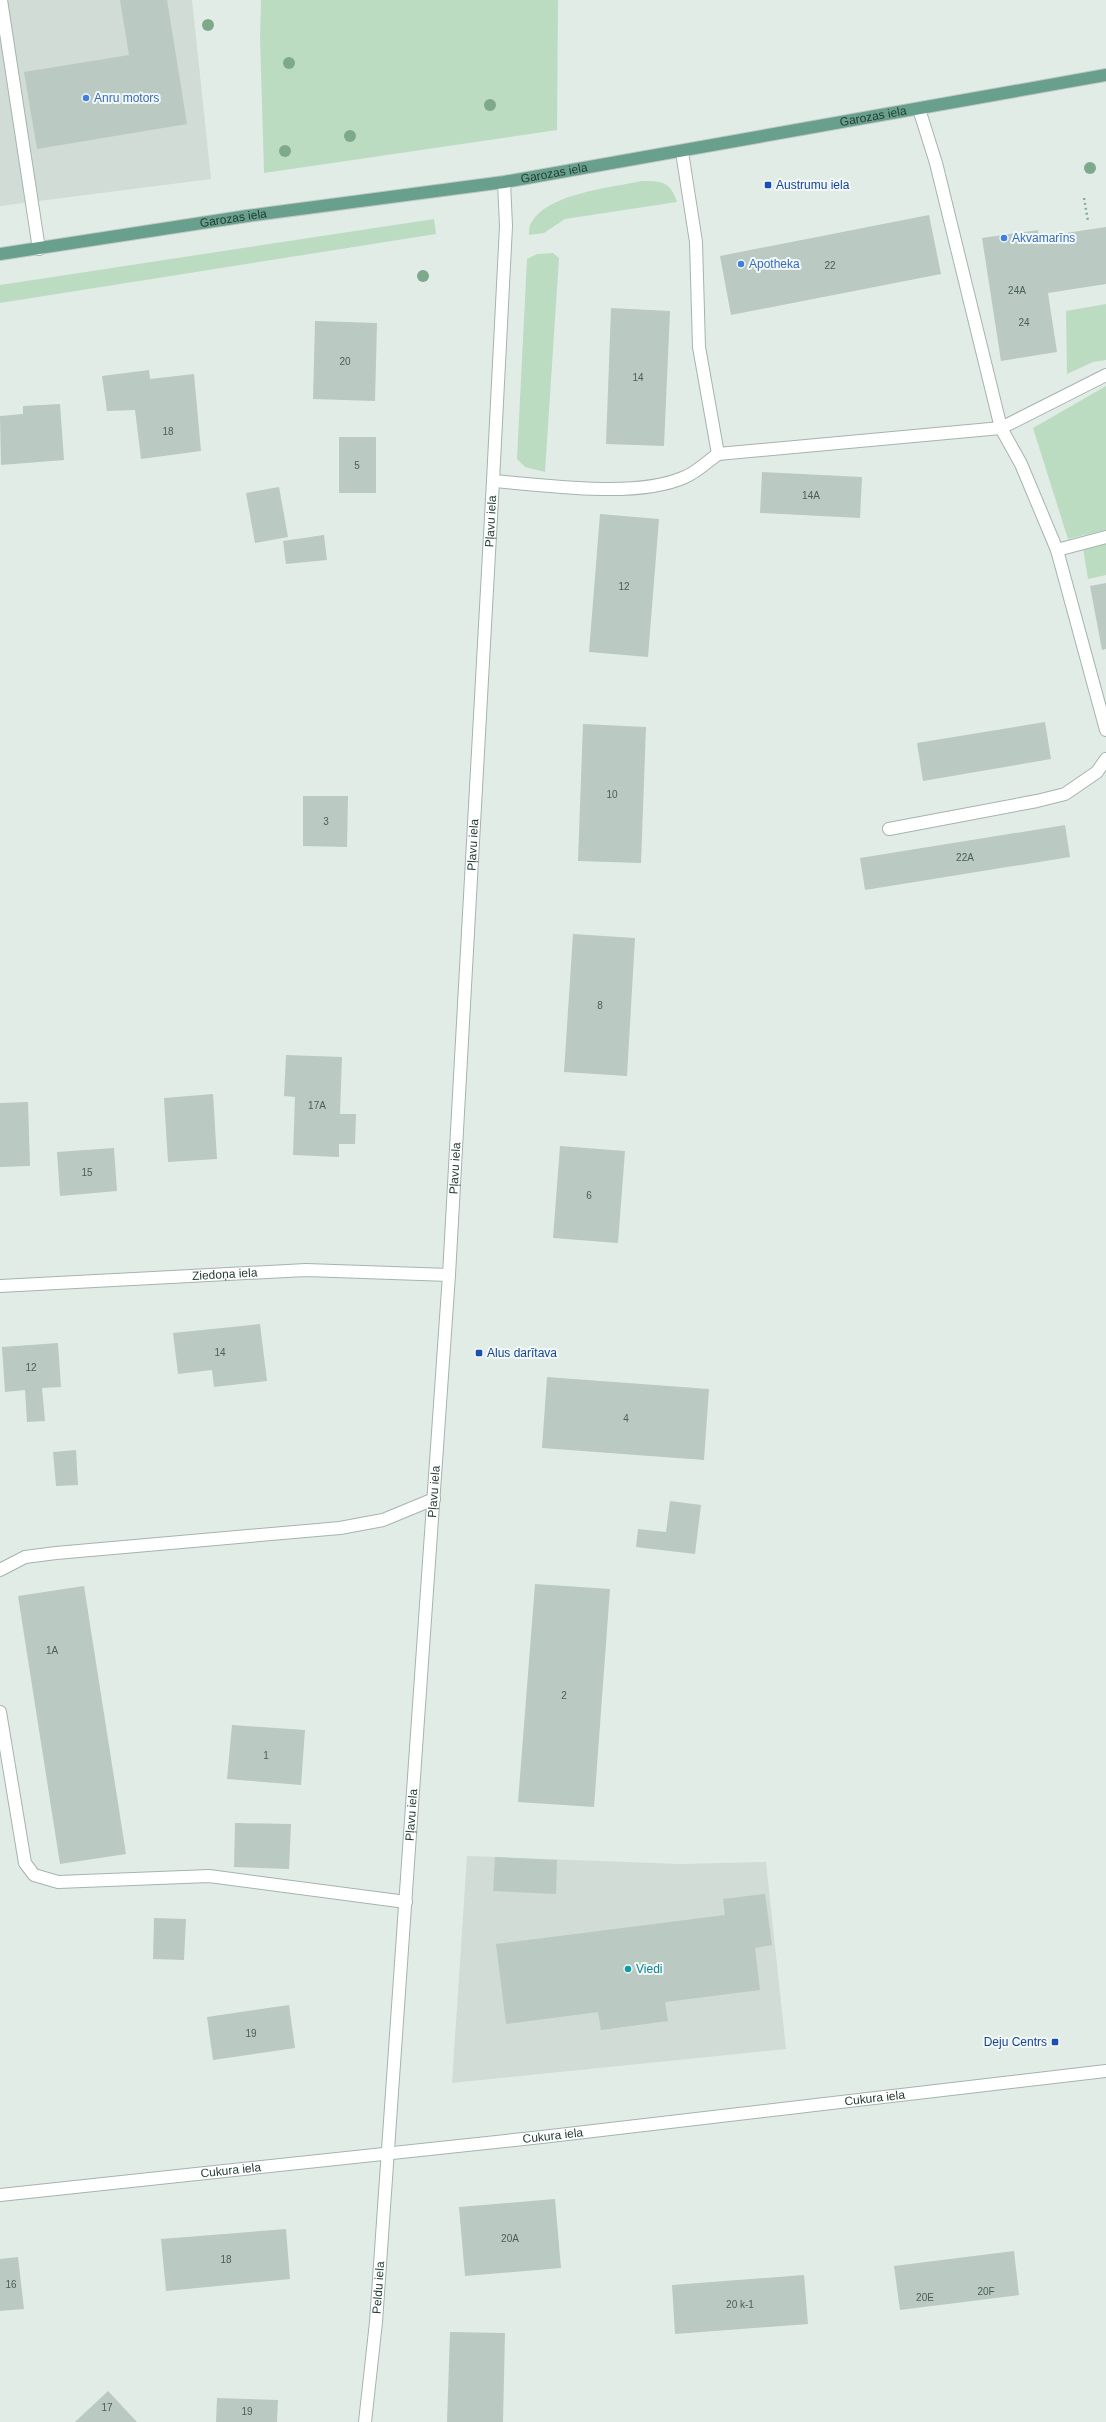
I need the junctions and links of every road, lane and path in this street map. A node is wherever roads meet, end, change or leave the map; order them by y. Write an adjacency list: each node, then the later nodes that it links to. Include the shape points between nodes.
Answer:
1 (1, 0): 8 (street)
2 (1106, 75): 3 (main road, Garozas iela)
3 (919, 109): 4 (main road, Garozas iela); 11 (street, via 936,163)
4 (682, 152): 5 (main road, Garozas iela); 12 (street, via 696,242 699,347)
5 (504, 182): 8 (main road, Garozas iela, via 247,216); 13 (street, Pļavu iela, via 506,226)
6 (1084, 198): 7 (path)
7 (1088, 221)
8 (39, 248): 9 (main road, Garozas iela)
9 (0, 254)
10 (1106, 375): 11 (street)
11 (1001, 428): 12 (street); 15 (street, via 1021,464)
12 (718, 454): 13 (street, via 686,476 658,486 614,488)
13 (493, 481): 19 (street, Pļavu iela)
14 (1106, 537): 15 (street)
15 (1057, 550): 16 (street)
16 (1106, 730)
17 (1106, 759): 18 (street, via 1097,772 1065,794)
18 (889, 829)
19 (449, 1275): 20 (street, Ziedoņa iela, via 306,1270); 21 (street, Pļavu iela)
20 (0, 1286)
21 (434, 1500): 22 (street, via 383,1520 340,1528 56,1553 25,1557); 24 (street, Pļavu iela)
22 (0, 1570)
23 (0, 1712): 24 (street, via 26,1863 34,1876 58,1882 209,1876)
24 (406, 1902): 26 (street, Pļavu iela)
25 (1106, 2071): 26 (street, Cukura iela)
26 (388, 2154): 27 (street, Cukura iela); 28 (street, Peldu iela, via 376,2322)
27 (0, 2196)
28 (365, 2422)

